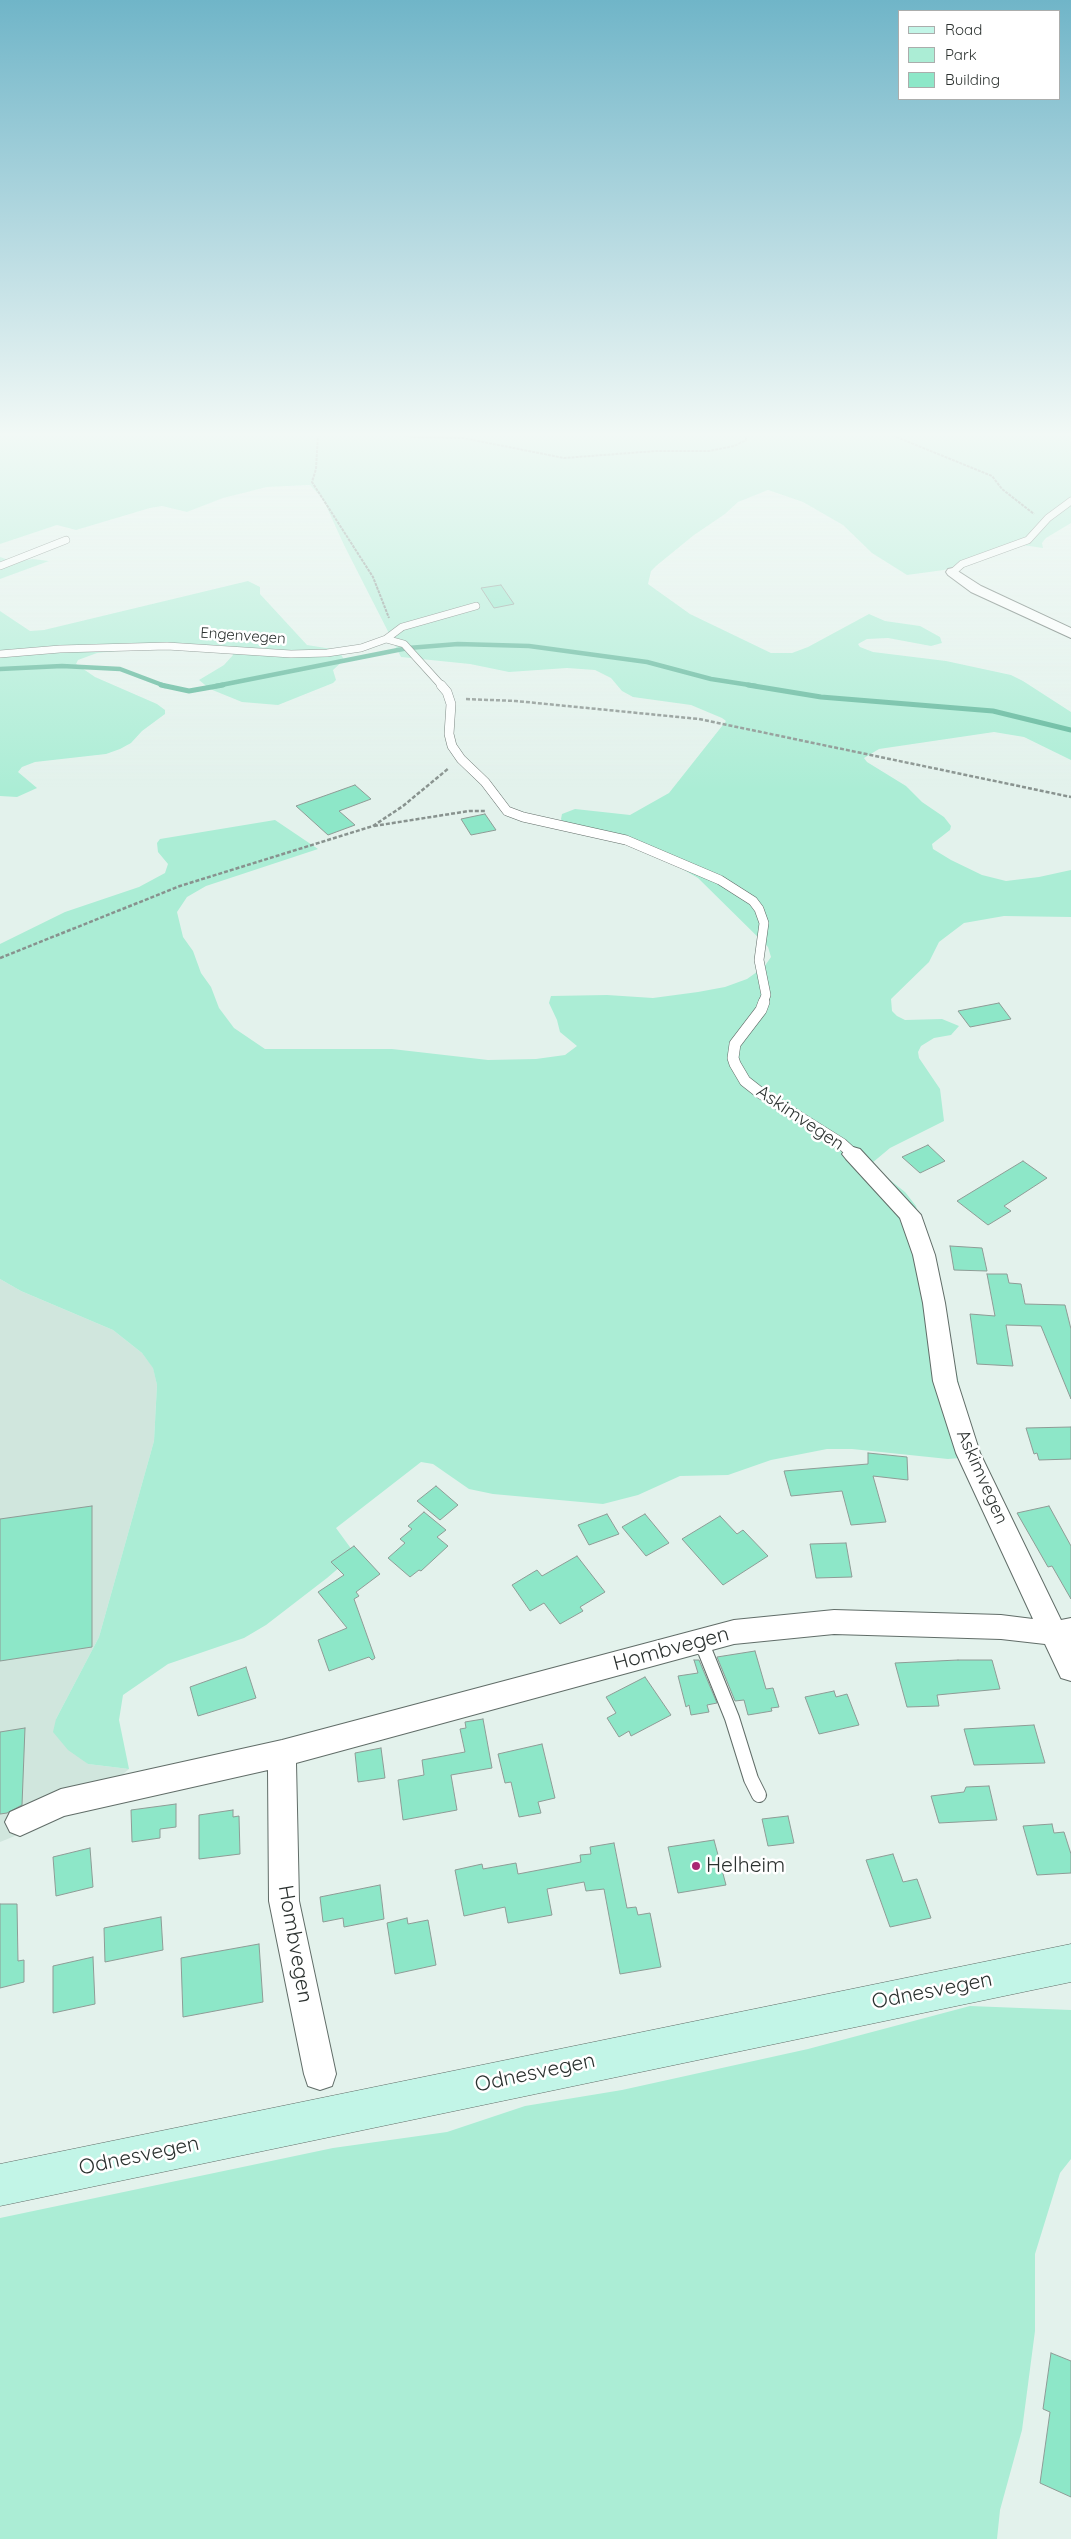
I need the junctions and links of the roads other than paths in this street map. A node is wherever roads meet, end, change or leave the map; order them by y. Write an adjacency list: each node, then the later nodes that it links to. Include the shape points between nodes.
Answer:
1 (34, 552): 3 (lane)
2 (998, 552): 4 (lane, via 962,564)
3 (0, 566)
4 (953, 572): 6 (street, via 976,589)
5 (476, 606): 7 (lane, Engenvegen, via 402,627)
6 (1071, 634)
7 (386, 639): 8 (lane, Engenvegen, via 361,648 327,653 291,654 167,646); 9 (lane, Askimvegen, via 404,644 450,698 450,740 461,758 507,811 626,840 720,880 754,901 764,923 759,960 766,995 761,1010 735,1044 735,1064 745,1081 758,1092)
8 (0, 654)
9 (853, 1154): 10 (street, Askimvegen, via 910,1215 924,1255 945,1381 968,1453)
10 (1062, 1632): 11 (street, Hombvegen, via 828,1622 734,1632); 12 (street, Askimvegen)
11 (701, 1641): 13 (street, Hombvegen); 14 (lane)
12 (1071, 1669)
13 (282, 1753): 15 (street, Hombvegen, via 61,1803); 17 (street, Hombvegen, via 284,1901)
14 (759, 1795)
15 (20, 1822)
16 (1071, 1963): 18 (main road, Odnesvegen)
17 (320, 2074)
18 (0, 2185)

